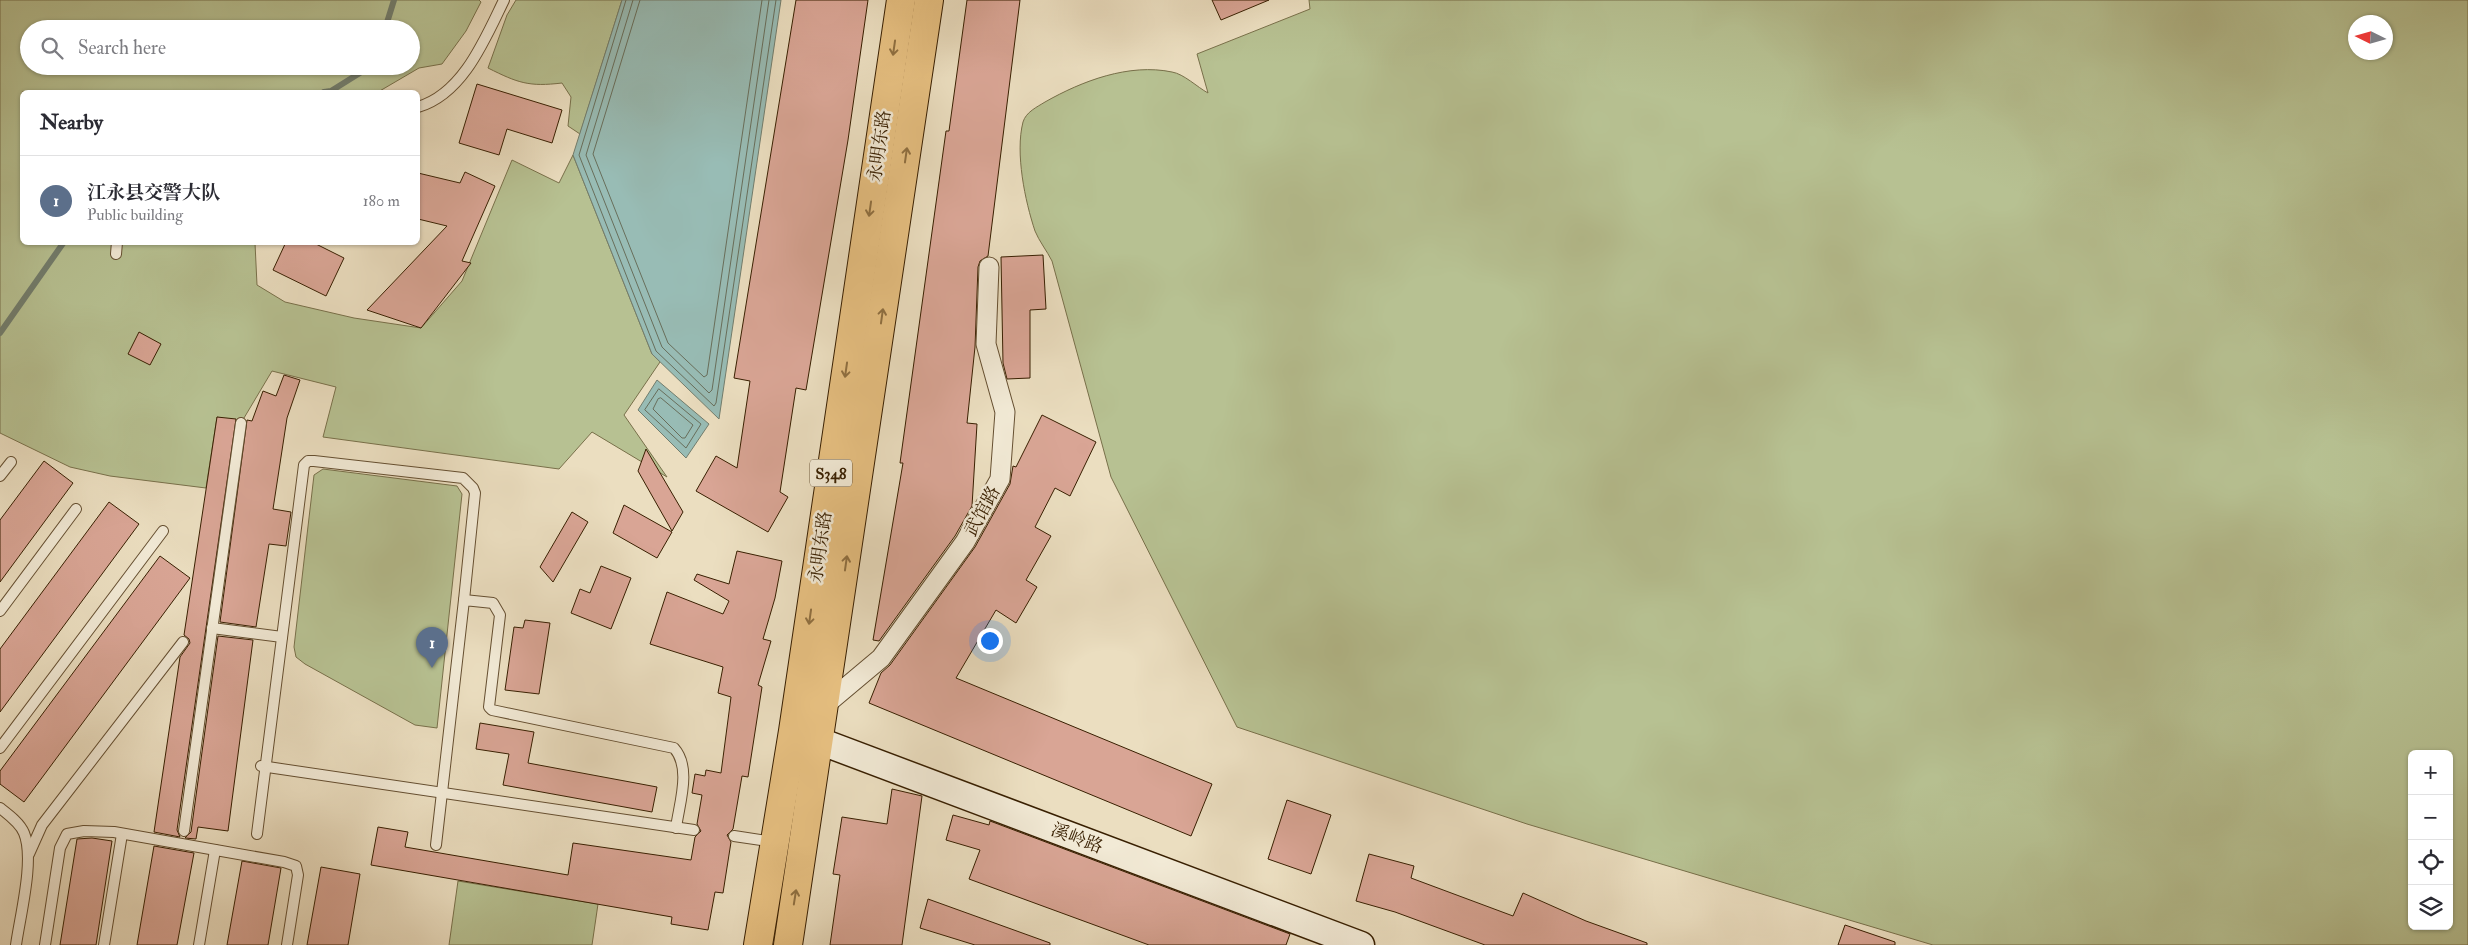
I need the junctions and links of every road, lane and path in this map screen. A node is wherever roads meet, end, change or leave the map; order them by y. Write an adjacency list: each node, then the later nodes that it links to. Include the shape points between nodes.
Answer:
1 (504, 0): 4 (lane, via 472,59 450,90)
2 (901, 0): 19 (main road, 永明东路 / S348, one-way to 19)
3 (929, 0): 18 (main road, 永明东路 / S348, one-way to 3)
4 (420, 106)
5 (117, 245): 6 (lane)
6 (116, 254)
7 (989, 267): 18 (street, 武馆路, via 986,344 1005,412 1000,479 964,542 881,658)
8 (241, 423): 15 (lane)
9 (11, 462): 10 (lane)
10 (0, 476)
11 (76, 508): 14 (lane)
12 (163, 532): 21 (lane)
13 (464, 600): 16 (lane, via 475,493 469,483 463,478 308,461 304,465); 23 (lane); 25 (lane, via 493,603 500,615 489,707 674,748 682,762 683,780)
14 (0, 612)
15 (212, 628): 16 (lane); 27 (lane)
16 (282, 637): 22 (lane)
17 (183, 642): 34 (lane, via 42,825)
18 (825, 705): 20 (main road, 永明东路 / S348)
19 (793, 731): 20 (street, 溪岭路); 31 (main road, 永明东路 / S348)
20 (819, 741): 41 (main road, 永明东路 / S348, one-way to 20); 42 (street, 溪岭路)
21 (0, 748)
22 (263, 766): 23 (lane); 29 (lane)
23 (442, 793): 25 (lane); 32 (lane)
24 (0, 808): 34 (lane, via 24,832)
25 (676, 828): 26 (lane)
26 (694, 830)
27 (184, 832)
28 (122, 834): 33 (lane); 36 (lane, via 84,831 67,834 60,848); 37 (lane)
29 (257, 834)
30 (734, 836): 31 (lane)
31 (775, 842): 40 (main road, 永明东路 / S348)
32 (436, 845)
33 (215, 850): 38 (lane); 39 (lane, via 296,866 298,875)
34 (29, 854): 35 (lane)
35 (16, 945)
36 (44, 945)
37 (104, 945)
38 (199, 945)
39 (287, 945)
40 (758, 945)
41 (788, 945)
42 (1361, 945)

